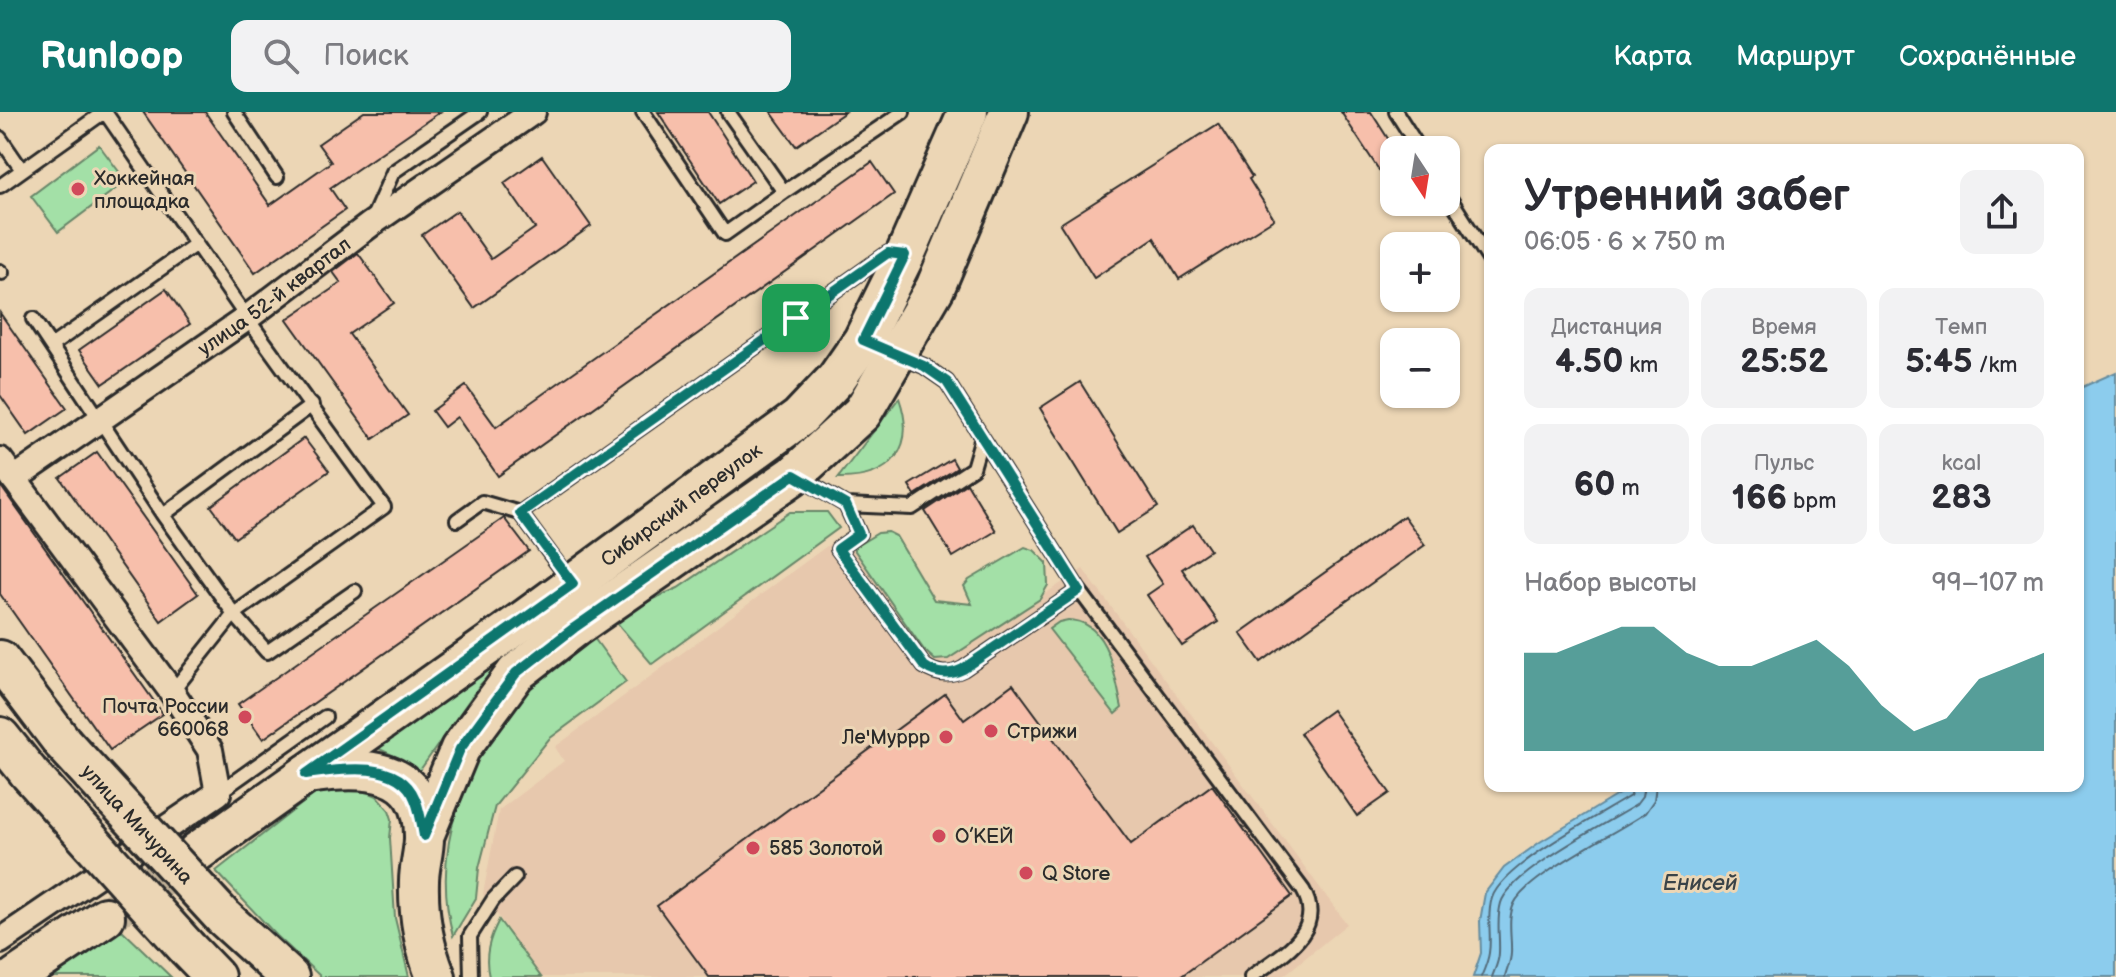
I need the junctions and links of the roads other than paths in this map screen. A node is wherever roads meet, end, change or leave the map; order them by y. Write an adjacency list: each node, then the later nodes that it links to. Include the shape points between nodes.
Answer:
1 (105, 112): 13 (lane); 19 (lane)
2 (234, 112): 14 (lane)
3 (480, 112): 18 (lane, via 393,172)
4 (533, 112): 18 (street, улица 52-й квартал)
5 (643, 112): 16 (lane, via 725,234)
6 (728, 112): 16 (lane)
7 (903, 112): 16 (lane)
8 (968, 112): 21 (main road, Сибирский переулок)
9 (1009, 112): 26 (main road, Сибирский переулок, via 935,288)
10 (1396, 112): 11 (lane)
11 (1411, 136)
12 (0, 138): 13 (lane)
13 (22, 170): 15 (lane)
14 (277, 177)
15 (0, 186)
16 (784, 192)
17 (1460, 214): 20 (lane)
18 (371, 224): 22 (street, улица 52-й квартал)
19 (196, 244): 22 (lane); 25 (lane)
20 (1484, 252)
21 (905, 255): 24 (main road, Сибирский переулок); 33 (lane, via 888,253)
22 (247, 318): 27 (lane); 28 (street, улица 52-й квартал)
23 (33, 319): 25 (lane)
24 (863, 340): 26 (main road); 36 (main road, Сибирский переулок, via 799,418)
25 (51, 346): 28 (lane)
26 (898, 356): 29 (lane, via 947,382); 31 (main road, Сибирский переулок, via 862,413)
27 (312, 405): 34 (lane); 39 (lane, via 384,507)
28 (100, 421): 30 (street, улица 52-й квартал); 34 (lane)
29 (982, 437): 32 (lane, via 973,468 912,508); 37 (lane)
30 (7, 469): 41 (street)
31 (794, 475): 32 (lane); 47 (main road, Сибирский переулок, via 516,673 460,749)
32 (846, 505): 37 (lane, via 859,534 838,549 924,666 937,673 963,669)
33 (520, 513): 35 (lane, via 482,502); 36 (lane)
34 (163, 515): 39 (lane)
35 (457, 520)
36 (573, 584): 45 (main road, Сибирский переулок)
37 (1079, 590): 57 (lane, via 1307,898 1310,919 1302,937)
38 (355, 591): 39 (lane, via 267,652)
39 (234, 614): 41 (lane)
40 (0, 660): 54 (main road, улица Мичурина, bridge, via 63,743 223,917)
41 (172, 692): 46 (street, via 210,750)
42 (325, 717): 46 (lane)
43 (0, 737): 44 (main road)
44 (14, 762): 53 (main road, bridge)
45 (306, 774): 47 (main road, via 341,769 400,780 415,797); 48 (main road, Сибирский переулок)
46 (218, 793): 51 (street)
47 (424, 836): 55 (main road, via 419,881 422,927)
48 (197, 852)
49 (515, 877): 56 (lane, via 470,936)
50 (105, 917): 52 (main road)
51 (0, 941)
52 (16, 977)
53 (215, 977)
54 (289, 977)
55 (436, 977)
56 (471, 977)
57 (1251, 977)

